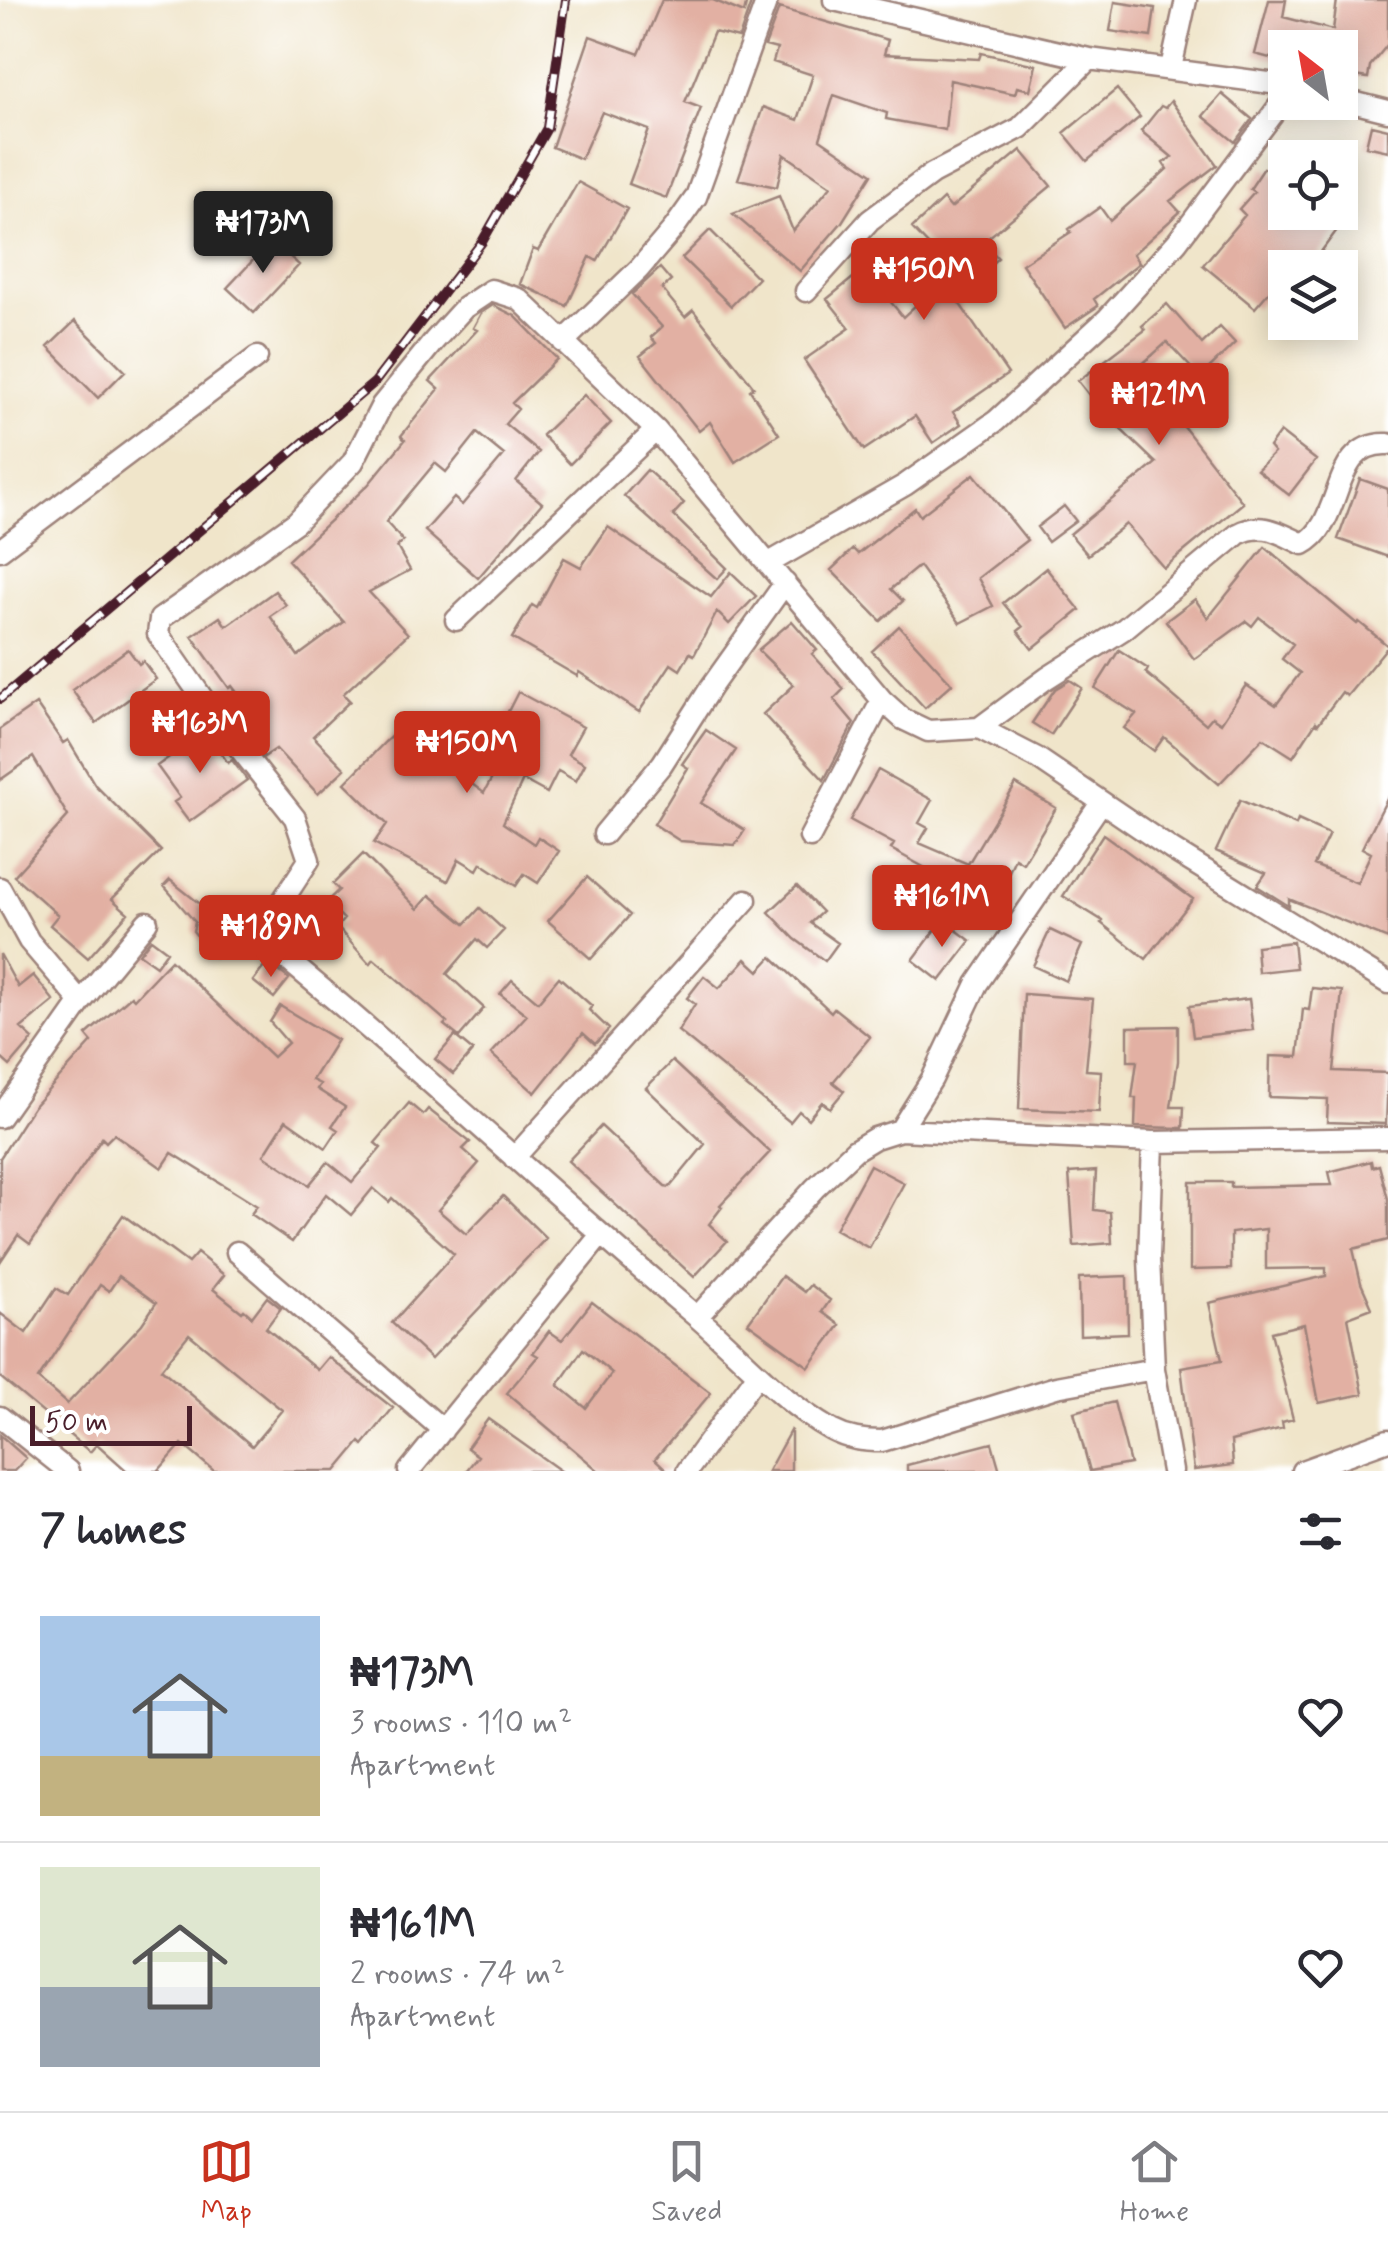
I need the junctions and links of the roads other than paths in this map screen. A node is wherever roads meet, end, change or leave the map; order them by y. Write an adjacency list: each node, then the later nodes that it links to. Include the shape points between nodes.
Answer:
1 (767, 0): 11 (street, via 696,196 639,268)
2 (834, 0): 4 (street)
3 (1186, 0): 5 (street)
4 (1089, 59): 5 (street); 10 (street, via 1020,128 932,174 870,220)
5 (1171, 68): 6 (street)
6 (1268, 83)
7 (1358, 104): 8 (street)
8 (1388, 111)
9 (1268, 120): 16 (street, via 1177,242 1108,318 1010,408 905,486)
10 (806, 291)
11 (563, 342): 13 (street); 33 (street, via 519,299 490,290 464,308 382,404 353,462 296,522 164,614 158,634 303,834 309,860 266,926 265,938)
12 (257, 357): 15 (street)
13 (656, 430): 16 (street); 18 (street)
14 (1388, 444): 20 (street, via 1366,446 1350,460 1308,542 1264,526 1238,534 1124,629)
15 (0, 550)
16 (769, 563): 17 (street)
17 (785, 582): 19 (street); 22 (street, via 662,764)
18 (456, 620)
19 (882, 700): 20 (street, via 928,731); 23 (street)
20 (979, 728): 21 (street)
21 (1101, 803): 27 (street); 30 (street, via 977,984)
22 (604, 834)
23 (810, 837)
24 (0, 888): 28 (street, via 29,942)
25 (746, 900): 33 (street)
26 (147, 922): 28 (street)
27 (1388, 984)
28 (81, 1002): 29 (street)
29 (0, 1117)
30 (900, 1130): 32 (street); 36 (street, via 855,1150)
31 (1388, 1138): 32 (street)
32 (1153, 1142): 37 (street)
33 (514, 1158): 34 (street)
34 (600, 1236): 36 (street); 40 (street)
35 (237, 1252): 40 (street)
36 (697, 1317): 38 (street)
37 (1154, 1369): 38 (street, via 1056,1387 882,1441 855,1440 830,1429); 45 (street)
38 (756, 1375): 44 (street)
39 (0, 1418): 42 (street)
40 (444, 1430): 43 (street)
41 (1388, 1440): 46 (street)
42 (64, 1470)
43 (410, 1471)
44 (686, 1471)
45 (1172, 1471)
46 (1302, 1471)

